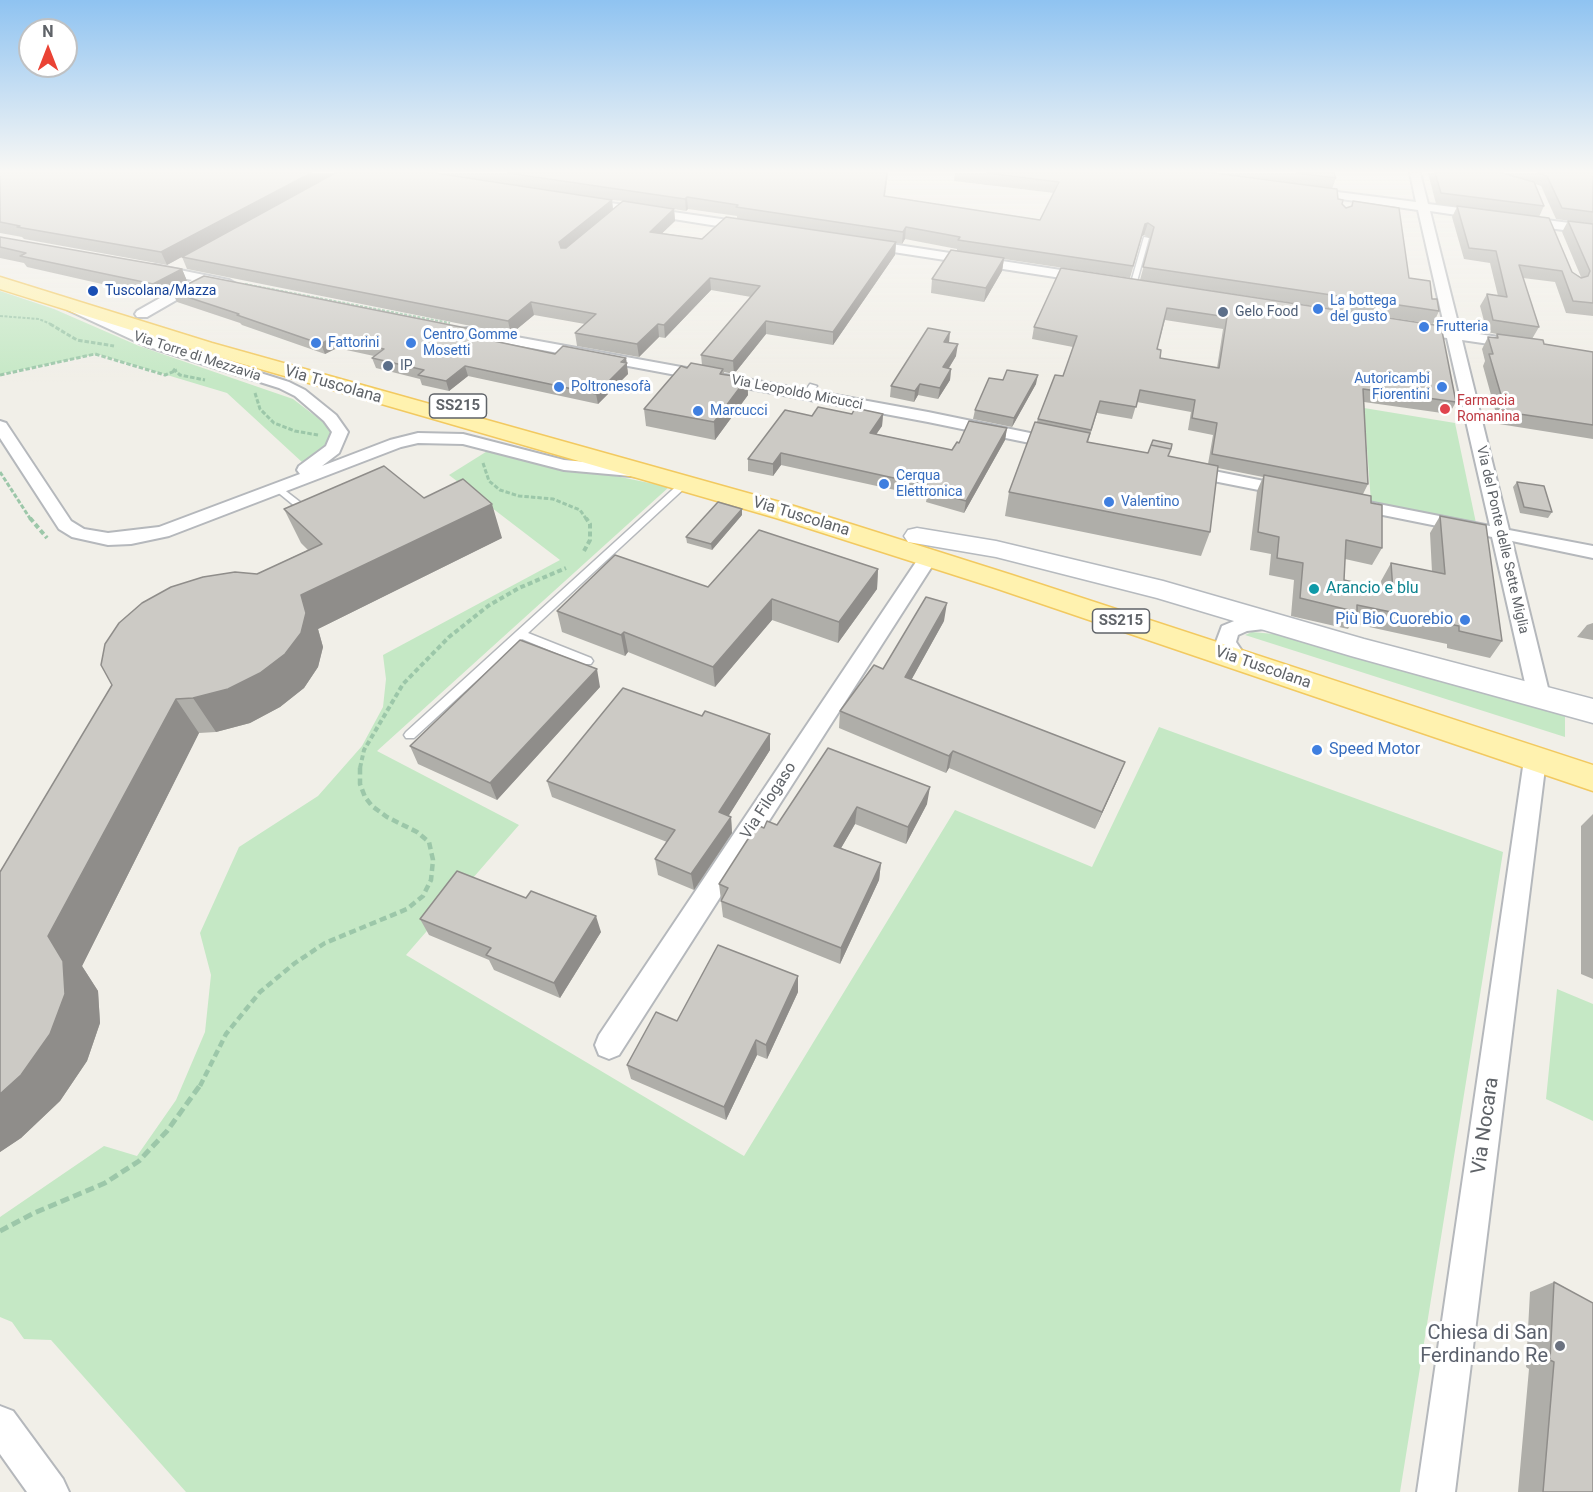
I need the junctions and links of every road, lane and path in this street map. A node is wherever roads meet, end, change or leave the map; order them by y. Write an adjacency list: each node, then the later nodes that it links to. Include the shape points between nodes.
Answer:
1 (853, 243): 9 (street, via 918,256)
2 (1144, 243): 11 (lane)
3 (1431, 243): 18 (street, Via del Ponte delle Sette Miglia)
4 (189, 261): 7 (street)
5 (135, 265): 7 (street)
6 (0, 271): 15 (main road, Via Tuscolana / SS215)
7 (169, 271): 8 (street)
8 (205, 279): 12 (street); 15 (street)
9 (1096, 280)
10 (0, 283): 14 (main road, Via Tuscolana / SS215)
11 (1126, 284): 13 (street)
12 (240, 286)
13 (1148, 288)
14 (65, 303): 26 (main road, Via Tuscolana / SS215, via 213,350); 28 (street, Via Torre di Mezzavia, via 151,343 292,388 319,408 335,422 340,432 338,440 328,453)
15 (142, 314): 33 (main road, Via Tuscolana / SS215, via 358,379 680,466)
16 (1396, 326): 18 (street)
17 (450, 328): 23 (street, Via Leopoldo Micucci, via 810,390)
18 (1453, 335): 19 (street); 32 (street, Via del Ponte delle Sette Miglia)
19 (1537, 347)
20 (183, 366): 21 (path, via 165,375 95,354)
21 (0, 375)
22 (0, 426): 28 (street, Via Torre di Mezzavia, via 61,520 71,530 87,536 131,538 163,532)
23 (1080, 448)
24 (477, 460): 35 (path, via 484,464 489,481 500,490 563,502 586,516 590,540)
25 (1174, 468): 29 (street)
26 (647, 473): 27 (main road, Via Tuscolana / SS215); 28 (street, Via Torre di Mezzavia, via 573,466 474,440 431,437 396,443)
27 (686, 483): 33 (main road, Via Tuscolana / SS215); 38 (lane)
28 (278, 488): 31 (lane)
29 (1301, 494)
30 (1335, 500): 32 (street)
31 (315, 518)
32 (1501, 534): 34 (street); 41 (street, Via del Ponte delle Sette Miglia)
33 (923, 546): 37 (street, Via Tuscolana, via 1017,554); 39 (main road, Via Tuscolana / SS215); 47 (street, Via Filogaso)
34 (1593, 552)
35 (581, 555)
36 (571, 565): 48 (path, via 488,606 448,637 403,684 364,750 360,784 364,797 387,817 429,842 433,860 431,880 423,896 396,914 325,943 260,992 226,1034 199,1088 139,1161 105,1184)
37 (1274, 622): 39 (street, via 1228,631); 41 (street, Via Tuscolana)
38 (521, 634): 40 (lane); 43 (lane)
39 (1232, 648): 44 (main road, Via Tuscolana / SS215); 45 (main road, Via Tuscolana / SS215)
40 (587, 661)
41 (1539, 696): 42 (street, Via Tuscolana)
42 (1593, 711)
43 (410, 735)
44 (1593, 756)
45 (1535, 760): 46 (main road, Via Tuscolana / SS215); 51 (street, Via Nocara)
46 (1593, 778)
47 (609, 1045)
48 (0, 1231)
49 (0, 1424): 50 (street)
50 (50, 1492)
51 (1436, 1492)

